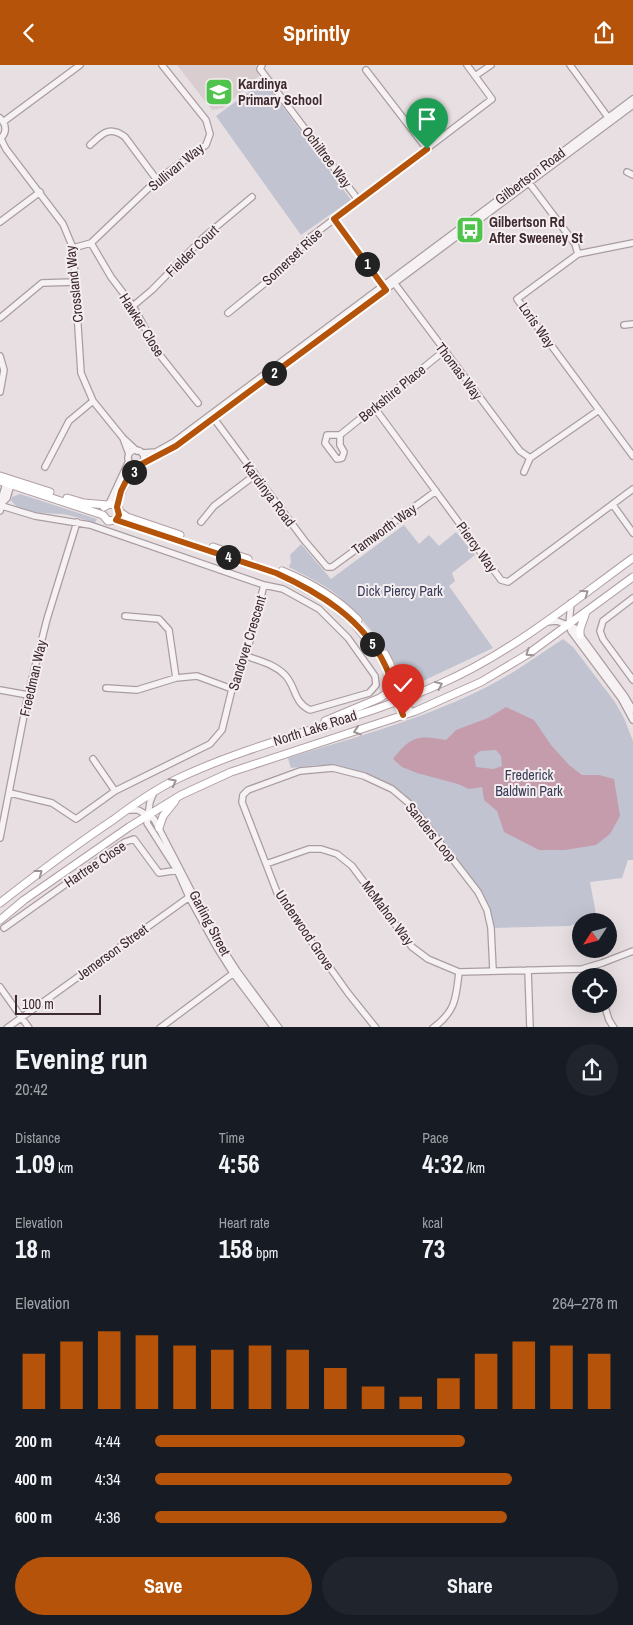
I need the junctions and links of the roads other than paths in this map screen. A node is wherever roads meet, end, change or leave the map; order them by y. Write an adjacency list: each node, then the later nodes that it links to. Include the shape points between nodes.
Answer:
1 (80, 65): 12 (street)
2 (162, 65): 16 (street, Sullivan Way, via 206,120 210,134 206,145)
3 (262, 65): 20 (street, Ochiltree Way, via 260,69)
4 (467, 65): 8 (street)
5 (491, 65): 8 (street)
6 (570, 65): 11 (street)
7 (366, 70): 15 (street)
8 (475, 76): 15 (street, Somerset Rise, via 492,99)
9 (633, 99): 11 (street, Gilbertson Road)
10 (633, 105): 11 (street, Gilbertson Road)
11 (610, 119): 17 (street, Gilbertson Road)
12 (2, 120): 13 (street, via 6,129)
13 (0, 139): 18 (street, Crossland Way)
14 (90, 145): 16 (street, via 102,134 118,132)
15 (427, 149): 20 (street, Somerset Rise)
16 (157, 180): 23 (street, Sullivan Way)
17 (527, 181): 26 (street, via 575,245); 28 (street, Gilbertson Road)
18 (40, 192): 22 (street); 25 (street, Crossland Way, via 63,224)
19 (252, 197): 30 (street, Fielder Court, via 204,237)
20 (359, 201): 21 (street, Somerset Rise)
21 (334, 219): 29 (street); 31 (street, Somerset Rise, via 304,241 291,262)
22 (0, 222)
23 (91, 243): 25 (street, Sullivan Way); 30 (street, Hawker Close)
24 (633, 243): 26 (street, Loris Way)
25 (73, 248): 27 (street, Crossland Way)
26 (578, 254): 41 (street, Loris Way, via 517,299)
27 (75, 282): 32 (street, via 42,283); 38 (street, Crossland Way, via 81,373)
28 (393, 282): 29 (street, Gilbertson Road); 35 (street, Thomas Way)
29 (385, 288): 42 (street, Gilbertson Road)
30 (133, 306): 39 (street, Hawker Close, via 159,354)
31 (228, 313)
32 (0, 318)
33 (633, 324): 34 (street)
34 (624, 325)
35 (444, 351): 40 (street, Berkshire Place); 48 (street, Thomas Way, via 520,451)
36 (0, 356): 37 (street, via 4,370)
37 (0, 392)
38 (93, 401): 44 (street, Crossland Way); 50 (street, via 68,421)
39 (198, 403)
40 (374, 407): 43 (street, Berkshire Place); 55 (street, Piercy Way)
41 (599, 410): 46 (street, Loris Way); 48 (street)
42 (212, 417): 45 (street, via 163,449); 49 (street, via 167,452); 52 (street, Kardinya Road)
43 (340, 435): 43 (street, Berkshire Place, via 344,452 342,458 337,459 325,443 327,435)
44 (123, 438): 45 (street, Crossland Way); 47 (street, Crossland Way)
45 (139, 452): 47 (street); 49 (street, via 144,457)
46 (633, 456)
47 (129, 458): 49 (street, via 132,465); 56 (street)
48 (530, 458): 51 (street)
49 (141, 464): 59 (street, via 121,491)
50 (44, 467)
51 (524, 472)
52 (255, 475): 63 (street, via 214,506); 66 (street, Kardinya Road, via 324,566)
53 (6, 480): 56 (main road, via 73,500); 58 (street, via 7,498); 60 (main road)
54 (633, 489): 57 (street, Piercy Way)
55 (436, 491): 57 (street, Piercy Way, via 501,580 508,582); 66 (street, Tamworth Way)
56 (108, 505): 59 (main road); 60 (main road, via 103,509)
57 (613, 505): 64 (street)
58 (2, 506): 62 (street, Sandover Crescent, via 35,516)
59 (119, 509): 61 (main road); 84 (main road, via 127,517 270,566 331,597 362,624 384,653)
60 (103, 515): 61 (main road, via 108,521)
61 (116, 520): 79 (main road, via 276,573 325,599 363,632 384,663)
62 (76, 522): 68 (street, Sandover Crescent); 83 (street, Freedman Way)
63 (201, 522)
64 (633, 533)
65 (633, 558): 70 (main road, North Lake Road, one-way to 65)
66 (332, 567)
67 (633, 577): 71 (main road, North Lake Road)
68 (264, 585): 76 (street, Sandover Crescent); 76 (street, via 283,589 319,609 348,638 375,676 376,685 369,693 310,710 302,707 287,676 273,665)
69 (633, 598): 78 (street, via 603,621 600,631)
70 (571, 603): 73 (main road, North Lake Road); 74 (street)
71 (586, 612): 74 (main road, North Lake Road); 75 (main road)
72 (125, 616): 77 (street, via 159,619 170,629)
73 (546, 622): 74 (street); 84 (main road, North Lake Road, one-way to 73, via 473,669)
74 (569, 625): 75 (street); 86 (main road, North Lake Road, one-way to 86, via 481,682); 87 (street)
75 (580, 635): 85 (street)
76 (246, 656): 81 (street, Sandover Crescent)
77 (176, 678): 80 (street, via 137,690); 81 (street, via 197,676)
78 (633, 680)
79 (392, 683): 84 (main road); 88 (main road, via 380,698)
80 (106, 689)
81 (232, 689): 90 (street, Sandover Crescent, via 222,729 210,744)
82 (0, 691): 83 (street)
83 (28, 695): 92 (street, Freedman Way)
84 (401, 700): 86 (main road); 88 (main road, North Lake Road)
85 (633, 710)
86 (407, 714): 93 (main road, North Lake Road, one-way to 93, via 231,772)
87 (633, 720)
88 (314, 728): 91 (main road, North Lake Road, one-way to 88, via 228,757)
89 (93, 759): 90 (street)
90 (116, 791): 92 (street, Sandover Crescent, via 76,819 52,803)
91 (154, 792): 95 (main road, North Lake Road); 96 (street)
92 (10, 793): 98 (street, Freedman Way)
93 (181, 795): 96 (main road, North Lake Road); 97 (main road, via 163,816)
94 (243, 795): 99 (street, Underwood Grove, via 242,802); 108 (street, Sanders Loop, via 248,790 300,771 333,768 364,776 392,789 411,805 478,893 487,910 491,928)
95 (126, 811): 96 (street, via 138,810); 102 (main road, North Lake Road, one-way to 95)
96 (148, 815): 97 (street, Garling Street); 100 (street, Garling Street, via 147,823); 103 (main road, North Lake Road)
97 (159, 828): 100 (street, Garling Street)
98 (0, 837)
99 (266, 865): 110 (street, McMahon Way, via 309,849 337,854 352,866 412,947 428,959); 119 (street, Underwood Grove, via 278,895)
100 (179, 870): 101 (street, Garling Street); 104 (street, Hartree Close, via 159,873 134,839 125,842)
101 (192, 896): 109 (street, Garling Street); 113 (street, Jemerson Street)
102 (0, 903)
103 (0, 920)
104 (4, 928)
105 (633, 951): 106 (street, McMahon Way)
106 (592, 967): 107 (street, McMahon Way)
107 (528, 970): 108 (street, McMahon Way); 121 (street)
108 (493, 971): 110 (street, McMahon Way)
109 (235, 972): 116 (street); 117 (street, Garling Street); 118 (street, Garling Street)
110 (459, 972): 120 (street, via 456,1001)
111 (0, 987): 113 (street)
112 (608, 1013): 122 (street)
113 (22, 1017): 114 (street, Jemerson Street); 115 (street)
114 (7, 1027)
115 (30, 1027)
116 (160, 1027)
117 (274, 1027)
118 (279, 1027)
119 (376, 1027)
120 (433, 1027)
121 (530, 1027)
122 (614, 1027)

